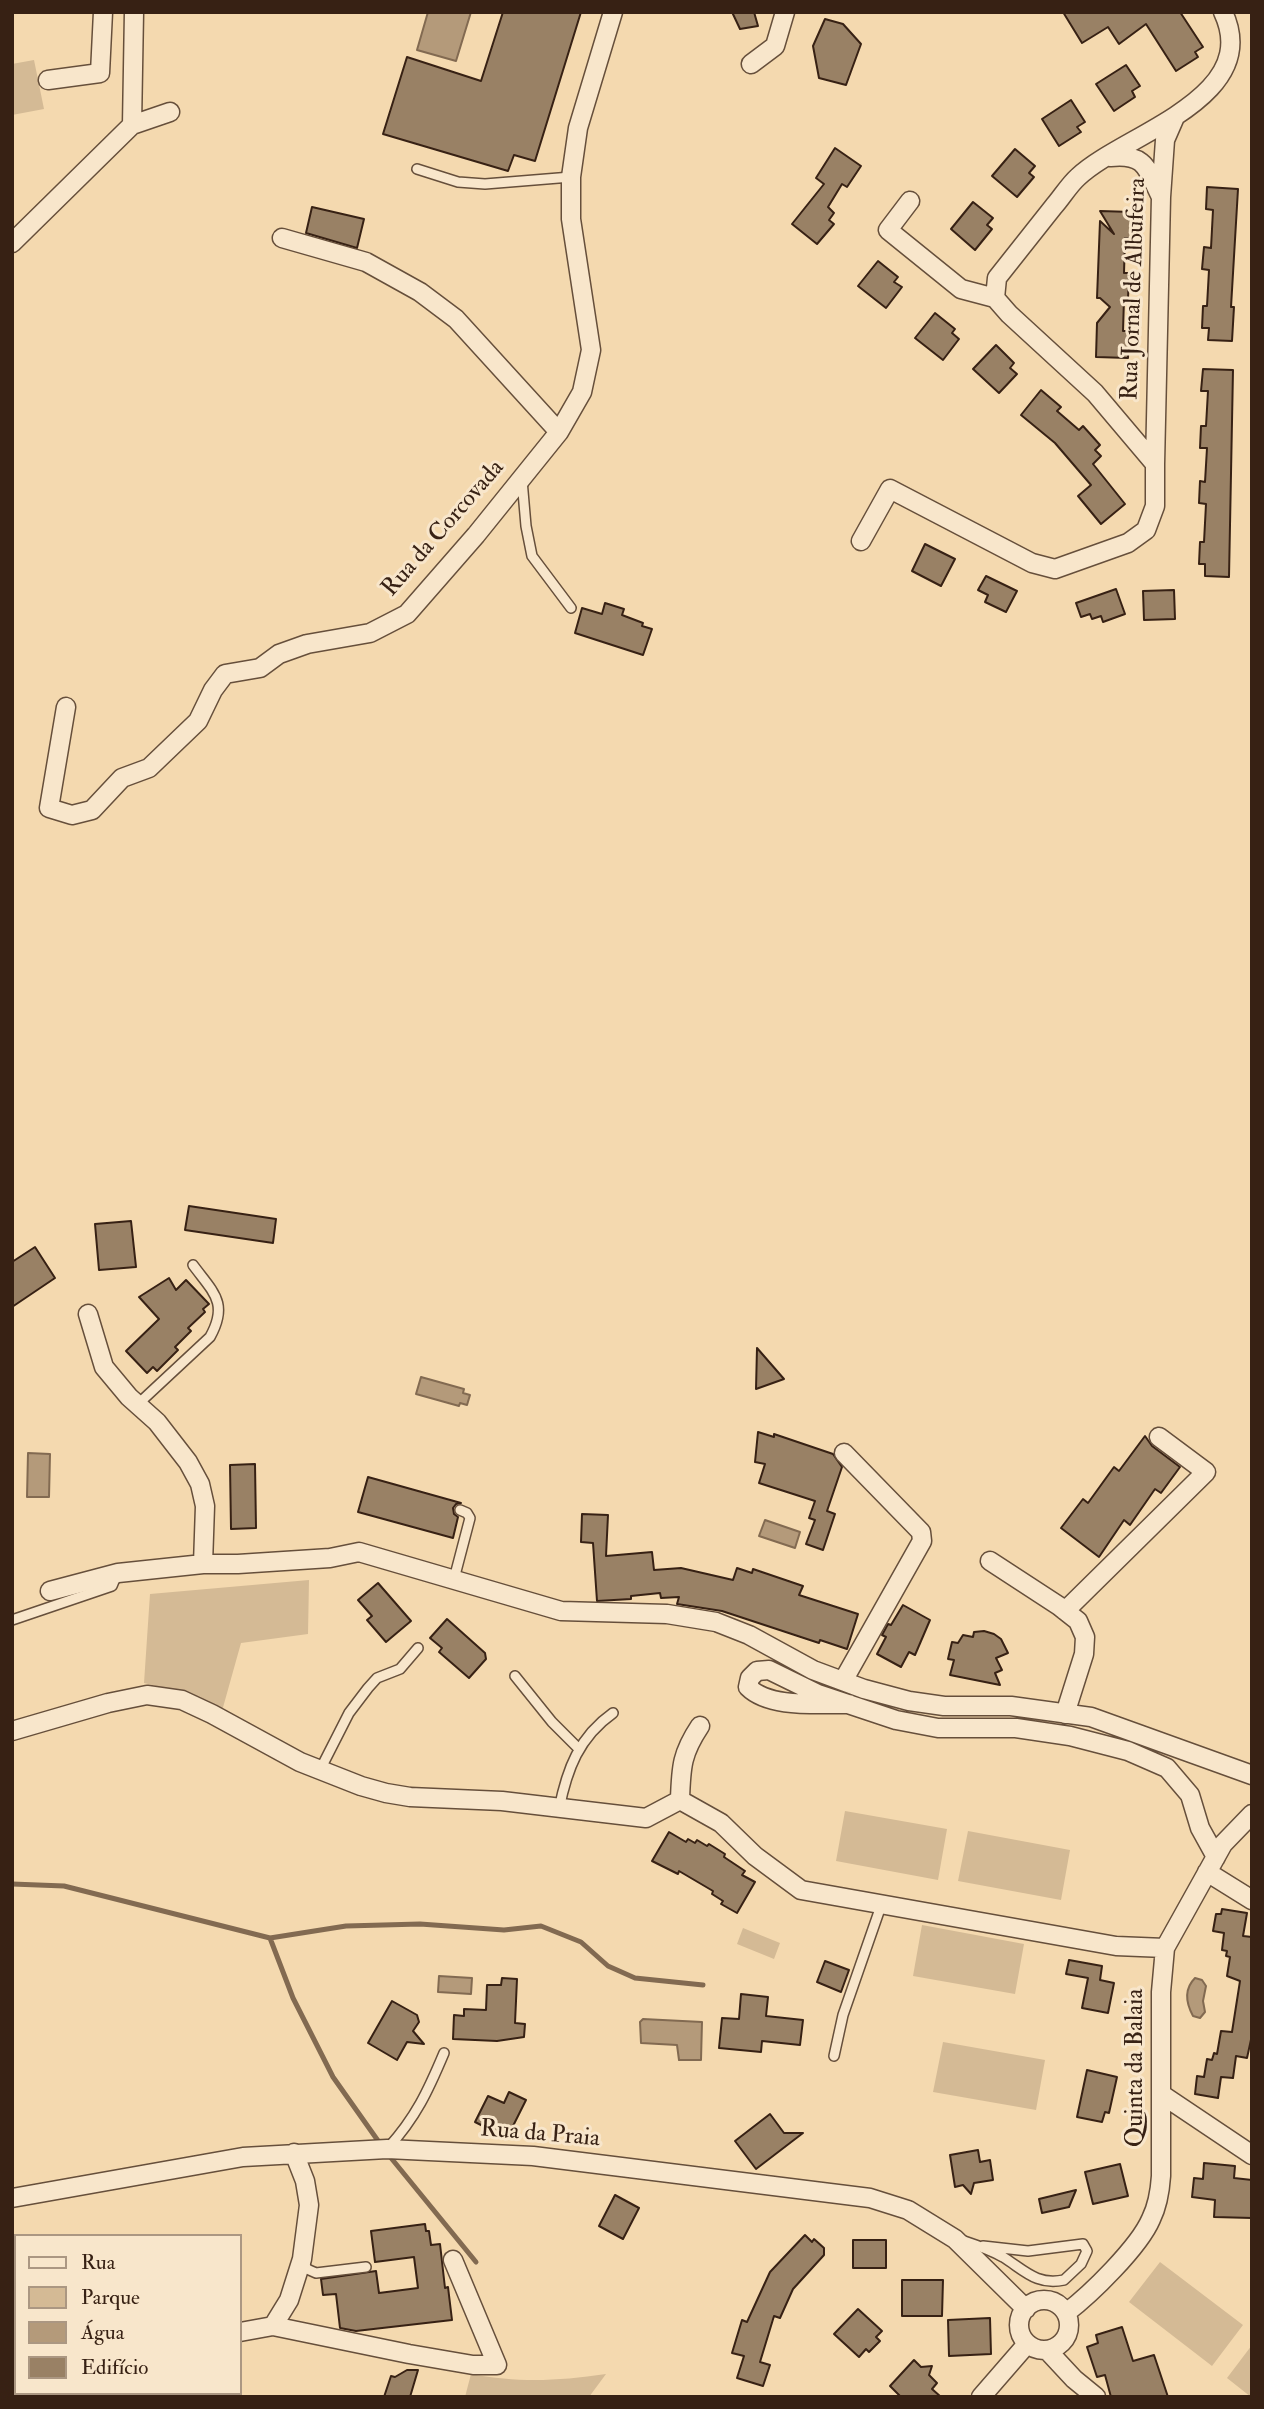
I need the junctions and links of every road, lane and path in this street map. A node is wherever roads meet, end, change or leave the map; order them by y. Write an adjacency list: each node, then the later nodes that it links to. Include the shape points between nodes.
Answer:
1 (103, 12): 7 (street, via 100,73)
2 (134, 12): 10 (street)
3 (613, 12): 13 (street, Rua da Corcovada, via 578,128)
4 (785, 12): 6 (street, via 775,46)
5 (1223, 12): 9 (street, Rua Jornal de Albufeira, via 1232,28 1234,46 1229,69 1216,89)
6 (751, 64)
7 (48, 80)
8 (170, 112): 10 (street)
9 (1175, 117): 11 (street, Rua Jornal de Albufeira); 14 (street, Rua Jornal de Albufeira, via 1165,140)
10 (132, 125): 17 (street)
11 (1107, 157): 14 (street, via 1127,155 1144,163); 18 (street, Rua Jornal de Albufeira, via 1078,176 997,278)
12 (417, 169): 13 (lane, via 458,182 485,184)
13 (570, 177): 19 (street, Rua da Corcovada, via 571,219 591,350 582,392)
14 (1161, 197): 20 (street, Rua Jornal de Albufeira)
15 (910, 201): 18 (street, Rua Jornal de Albufeira, via 888,230 961,289)
16 (282, 238): 19 (street, via 366,262 420,292 456,318)
17 (12, 243)
18 (995, 298): 20 (street, Rua Jornal de Albufeira, via 1095,393)
19 (559, 432): 21 (street, Rua da Corcovada)
20 (1155, 464): 22 (street, Rua Jornal de Albufeira, via 1155,506 1146,530 1128,543 1055,569 1032,563 890,489)
21 (522, 479): 23 (lane, via 532,556); 24 (street, Rua da Corcovada, via 407,614 370,633 307,644 279,654 260,668 225,674 198,721 172,747 149,768 122,778 92,810 72,816 49,808)
22 (860, 541)
23 (571, 608)
24 (66, 707)
25 (193, 1265): 27 (lane, via 217,1297 216,1326)
26 (88, 1314): 27 (street, via 104,1367)
27 (137, 1405): 32 (street, via 157,1422 200,1484 205,1506)
28 (1160, 1437): 36 (street, via 1206,1472)
29 (844, 1453): 40 (street, via 921,1532 922,1541)
30 (460, 1510): 34 (lane, via 470,1518)
31 (990, 1562): 36 (street)
32 (204, 1564): 33 (street); 34 (street, via 302,1560 359,1552)
33 (118, 1573): 35 (street); 37 (lane, via 112,1586)
34 (454, 1579): 40 (street, via 561,1611 667,1614 716,1622)
35 (50, 1591)
36 (1065, 1611): 43 (street, via 1078,1621 1085,1637)
37 (12, 1620)
38 (418, 1648): 47 (lane, via 400,1669 377,1678 368,1688 349,1713)
39 (515, 1676): 46 (lane)
40 (844, 1681): 43 (street, via 920,1703 1011,1706)
41 (849, 1704): 41 (street, via 769,1670 757,1671 748,1687 771,1700); 52 (street, via 928,1726 1016,1728 1070,1736 1128,1751 1167,1768 1190,1796)
42 (613, 1713): 46 (lane, via 597,1724)
43 (1066, 1714): 48 (street, via 1091,1717)
44 (700, 1726): 49 (street, via 686,1747)
45 (12, 1731): 47 (street, via 148,1695 182,1700)
46 (579, 1749): 50 (lane)
47 (320, 1770): 50 (street, via 361,1786 410,1797)
48 (1252, 1775)
49 (680, 1800): 50 (street, via 646,1818); 54 (street, via 721,1823 801,1890)
50 (559, 1809)
51 (1252, 1814): 52 (street, Quinta da Balaia)
52 (1211, 1864): 53 (street); 55 (street, Quinta da Balaia)
53 (1252, 1900)
54 (882, 1903): 55 (street, via 1116,1946); 57 (lane, via 843,2015)
55 (1165, 1948): 58 (street, Quinta da Balaia)
56 (444, 2053): 59 (lane, via 425,2099 406,2129)
57 (834, 2056)
58 (1161, 2094): 61 (street); 69 (street, Quinta da Balaia, via 1161,2176 1152,2218 1140,2238)
59 (382, 2150): 60 (street, Rua da Praia); 63 (street, Rua da Praia, via 533,2156 870,2198 908,2210)
60 (294, 2154): 62 (street, Rua da Praia, via 243,2157); 65 (street, via 309,2206)
61 (1252, 2155)
62 (12, 2198)
63 (956, 2239): 64 (lane); 68 (street, Rua da Praia)
64 (983, 2246): 64 (lane, via 1027,2275 1055,2282 1082,2264 1087,2251 1083,2244 1028,2251)
65 (302, 2259): 67 (lane, via 307,2269 316,2273); 70 (street, via 289,2300)
66 (453, 2260): 70 (street, via 497,2365 421,2356)
67 (366, 2267)
68 (1026, 2309): 69 (street, via 1047,2300); 72 (street, via 1020,2323)
69 (1066, 2313): 73 (street, via 1066,2337)
70 (273, 2326): 71 (street)
71 (242, 2332)
72 (1027, 2344): 73 (street); 74 (street)
73 (1047, 2350): 75 (street)
74 (981, 2397)
75 (1096, 2397)

